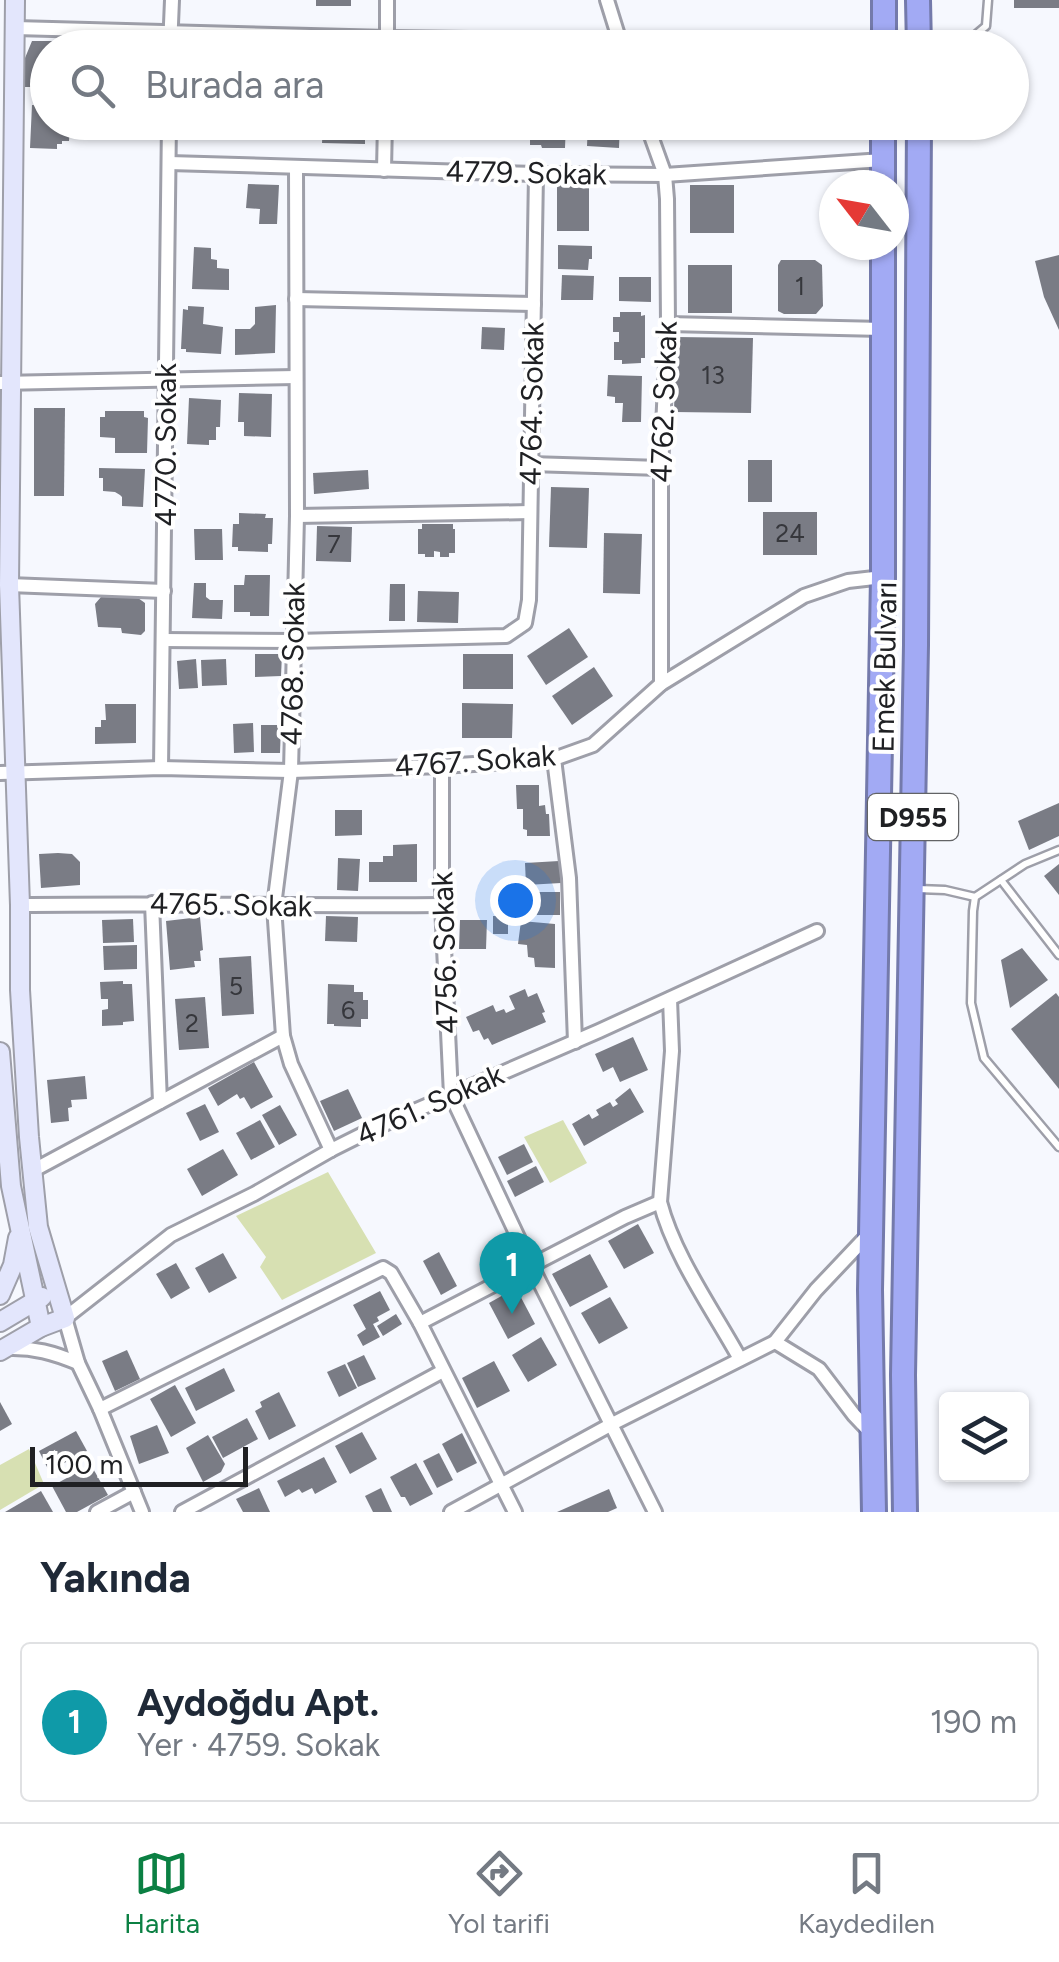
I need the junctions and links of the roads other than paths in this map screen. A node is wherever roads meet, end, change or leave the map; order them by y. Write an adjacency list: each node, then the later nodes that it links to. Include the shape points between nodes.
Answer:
1 (15, 0): 8 (main road)
2 (172, 0): 10 (street)
3 (387, 0): 11 (street)
4 (607, 0): 12 (street)
5 (884, 0): 13 (highway)
6 (918, 0): 14 (highway)
7 (988, 0): 15 (lane)
8 (15, 28): 9 (street); 35 (main road)
9 (118, 30)
10 (170, 30)
11 (387, 30)
12 (617, 30)
13 (884, 30)
14 (919, 30)
15 (981, 30)
16 (169, 140): 22 (street, 4770. Sokak)
17 (385, 140): 24 (street)
18 (652, 140): 27 (street, 4762. Sokak)
19 (884, 140): 21 (highway)
20 (919, 140): 53 (highway, Emek Bulvarı / D955)
21 (883, 160): 25 (highway); 27 (street, 4779. Sokak)
22 (169, 163): 23 (street, 4779. Sokak); 34 (street, 4770. Sokak)
23 (296, 167): 24 (street, 4779. Sokak); 29 (street, 4768. Sokak)
24 (384, 170): 26 (street, 4779. Sokak)
25 (883, 170)
26 (536, 174): 27 (street, 4779. Sokak); 30 (street, 4764. Sokak)
27 (664, 175): 31 (street, 4762. Sokak)
28 (883, 260): 32 (highway, Emek Bulvarı / D955)
29 (296, 299): 30 (street); 33 (street, 4768. Sokak)
30 (534, 304): 36 (street, 4764. Sokak)
31 (668, 324): 32 (street); 37 (street, 4762. Sokak)
32 (883, 329): 40 (highway, Emek Bulvarı / D955)
33 (296, 376): 34 (street); 39 (street, 4768. Sokak)
34 (166, 380): 35 (street); 42 (street, 4770. Sokak)
35 (6, 382): 41 (main road)
36 (530, 464): 37 (street); 38 (street, 4764. Sokak)
37 (661, 468): 45 (street, 4762. Sokak)
38 (530, 512): 39 (street); 44 (street, 4764. Sokak, via 528,600 525,623 517,630 506,636)
39 (297, 516): 44 (street, 4768. Sokak)
40 (883, 576): 45 (street, 4767. Sokak, via 804,596); 73 (highway, Emek Bulvarı / D955)
41 (9, 585): 42 (street); 50 (main road)
42 (164, 591): 43 (street, 4770. Sokak)
43 (164, 640): 44 (street); 48 (street, 4770. Sokak)
44 (294, 641): 49 (street, 4768. Sokak)
45 (661, 684): 46 (street, 4767. Sokak, via 593,745)
46 (554, 759): 47 (street, 4767. Sokak); 63 (street, via 569,878)
47 (442, 766): 49 (street, 4767. Sokak); 58 (street, 4756. Sokak)
48 (162, 768): 49 (street, 4767. Sokak); 50 (street, 4767. Sokak)
49 (291, 771): 57 (street, 4768. Sokak)
50 (7, 772): 56 (main road)
51 (1059, 850): 52 (lane)
52 (1001, 880): 54 (lane); 60 (lane)
53 (912, 889): 54 (lane); 99 (highway, Emek Bulvarı / D955)
54 (975, 897): 67 (lane, via 971,1003 984,1058)
55 (152, 903): 56 (street, 4765. Sokak); 57 (street, 4765. Sokak); 66 (street)
56 (20, 905): 69 (main road)
57 (274, 906): 58 (street, 4765. Sokak); 62 (street, 4768. Sokak)
58 (442, 906): 65 (street, 4756. Sokak)
59 (817, 931): 61 (street, 4761. Sokak)
60 (1059, 955)
61 (670, 999): 63 (street, 4761. Sokak); 71 (street)
62 (284, 1036): 66 (street); 68 (street, 4768. Sokak)
63 (576, 1042): 65 (street, 4761. Sokak)
64 (0, 1052): 70 (main road)
65 (451, 1095): 68 (street, 4761. Sokak); 74 (street, 4756. Sokak)
66 (160, 1102): 69 (street)
67 (1059, 1147)
68 (331, 1150): 78 (street, 4761. Sokak, via 171,1235)
69 (32, 1171): 75 (main road, via 38,1227)
70 (6, 1190): 72 (main road)
71 (660, 1202): 74 (street); 84 (street, via 677,1247)
72 (20, 1228): 76 (main road); 77 (main road)
73 (872, 1231): 82 (street); 89 (highway, Emek Bulvarı / D955)
74 (530, 1265): 80 (street); 88 (street, 4756. Sokak)
75 (56, 1290): 77 (main road); 78 (main road)
76 (0, 1295)
77 (35, 1300): 79 (main road); 81 (main road)
78 (65, 1318): 81 (main road); 85 (street)
79 (0, 1322)
80 (420, 1322): 86 (street); 87 (street, via 383,1268)
81 (41, 1327): 83 (main road)
82 (775, 1342): 84 (street); 89 (street, via 819,1369)
83 (3, 1349): 85 (street, via 40,1350)
84 (740, 1360): 88 (street)
85 (78, 1362): 87 (street)
86 (442, 1370): 90 (street); 94 (street)
87 (100, 1408): 91 (street)
88 (612, 1424): 90 (street); 97 (street, 4756. Sokak)
89 (873, 1435): 98 (highway, Emek Bulvarı / D955)
90 (501, 1485): 95 (street); 96 (street)
91 (134, 1492): 92 (street); 93 (street)
92 (97, 1512)
93 (142, 1512)
94 (182, 1512)
95 (450, 1512)
96 (515, 1512)
97 (655, 1512)
98 (874, 1512)
99 (905, 1512)

